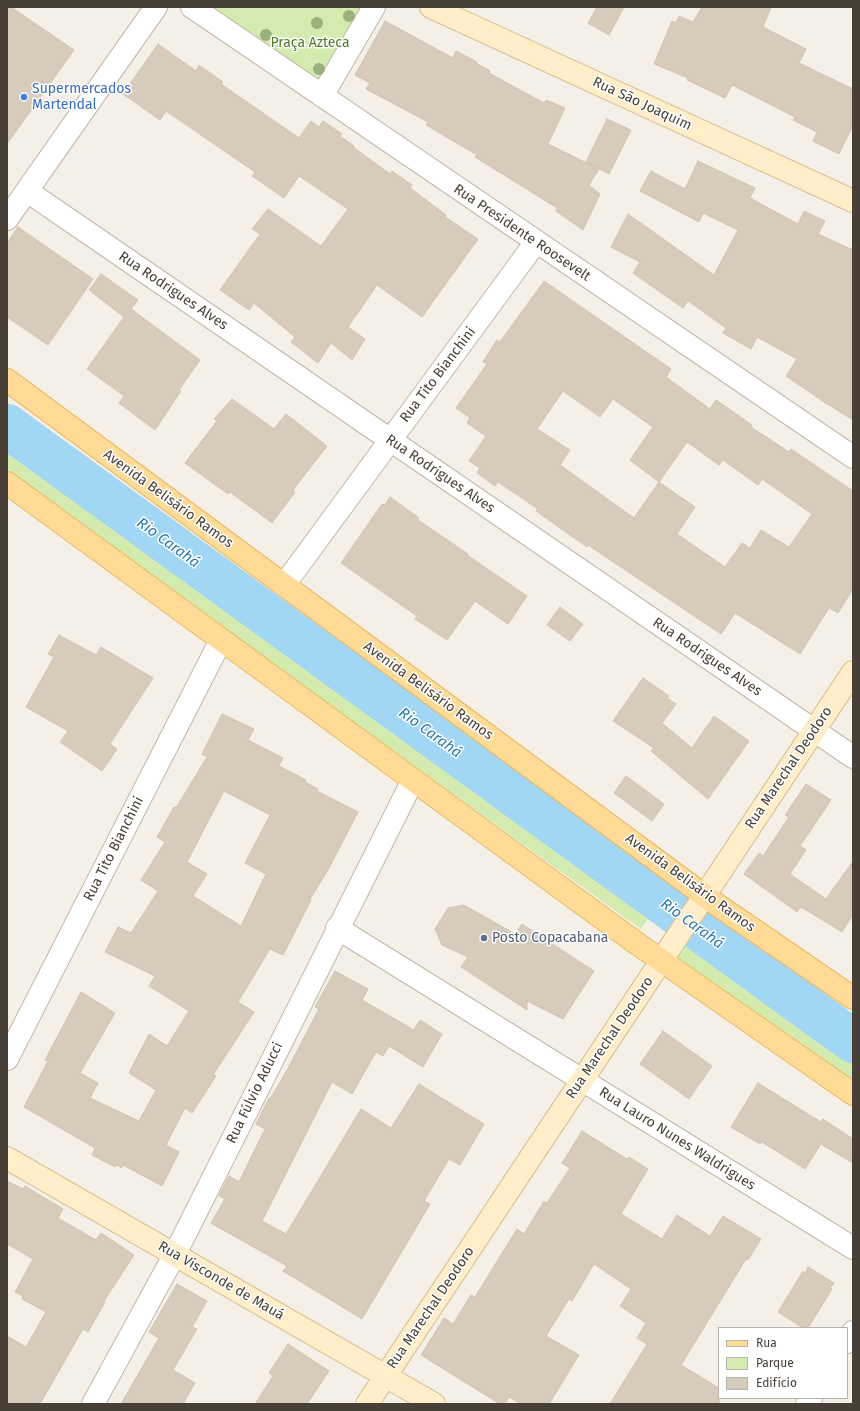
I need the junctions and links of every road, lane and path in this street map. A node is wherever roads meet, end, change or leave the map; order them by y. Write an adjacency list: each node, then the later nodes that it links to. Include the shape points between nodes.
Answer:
1 (156, 7): 6 (street)
2 (192, 7): 5 (street, Rua Presidente Roosevelt)
3 (374, 7): 5 (street)
4 (431, 7): 7 (street, Rua São Joaquim)
5 (322, 96): 9 (street, Rua Presidente Roosevelt)
6 (27, 191): 8 (street); 11 (street, Rua Rodrigues Alves)
7 (853, 201)
8 (7, 219)
9 (536, 242): 11 (street, Rua Tito Bianchini); 12 (street, Rua Presidente Roosevelt)
10 (7, 380): 14 (main road, Avenida Belisário Ramos)
11 (390, 440): 14 (street, Rua Tito Bianchini); 17 (street, Rua Rodrigues Alves)
12 (853, 457)
13 (7, 483): 15 (main road)
14 (284, 585): 20 (main road, Avenida Belisário Ramos)
15 (221, 640): 19 (main road); 24 (street, Rua Tito Bianchini)
16 (853, 672): 17 (street, Rua Marechal Deodoro)
17 (814, 731): 18 (street, Rua Rodrigues Alves); 20 (street, Rua Marechal Deodoro)
18 (853, 757)
19 (413, 780): 21 (street, Rua Fúlvio Aducci); 22 (main road)
20 (701, 902): 22 (street, Rua Marechal Deodoro); 23 (main road, Avenida Belisário Ramos)
21 (337, 928): 25 (street, Rua Lauro Nunes Waldrigues); 29 (street, Rua Fúlvio Aducci)
22 (665, 955): 25 (street, Rua Marechal Deodoro); 26 (main road)
23 (853, 998)
24 (7, 1059)
25 (582, 1080): 28 (street, Rua Lauro Nunes Waldrigues); 30 (street, Rua Marechal Deodoro)
26 (853, 1094)
27 (7, 1158): 29 (street, Rua Visconde de Mauá)
28 (853, 1248)
29 (175, 1254): 30 (street, Rua Visconde de Mauá); 31 (street, Rua Fúlvio Aducci)
30 (386, 1376): 32 (street, Rua Marechal Deodoro); 33 (street, Rua Visconde de Mauá)
31 (93, 1404)
32 (367, 1404)
33 (434, 1404)

